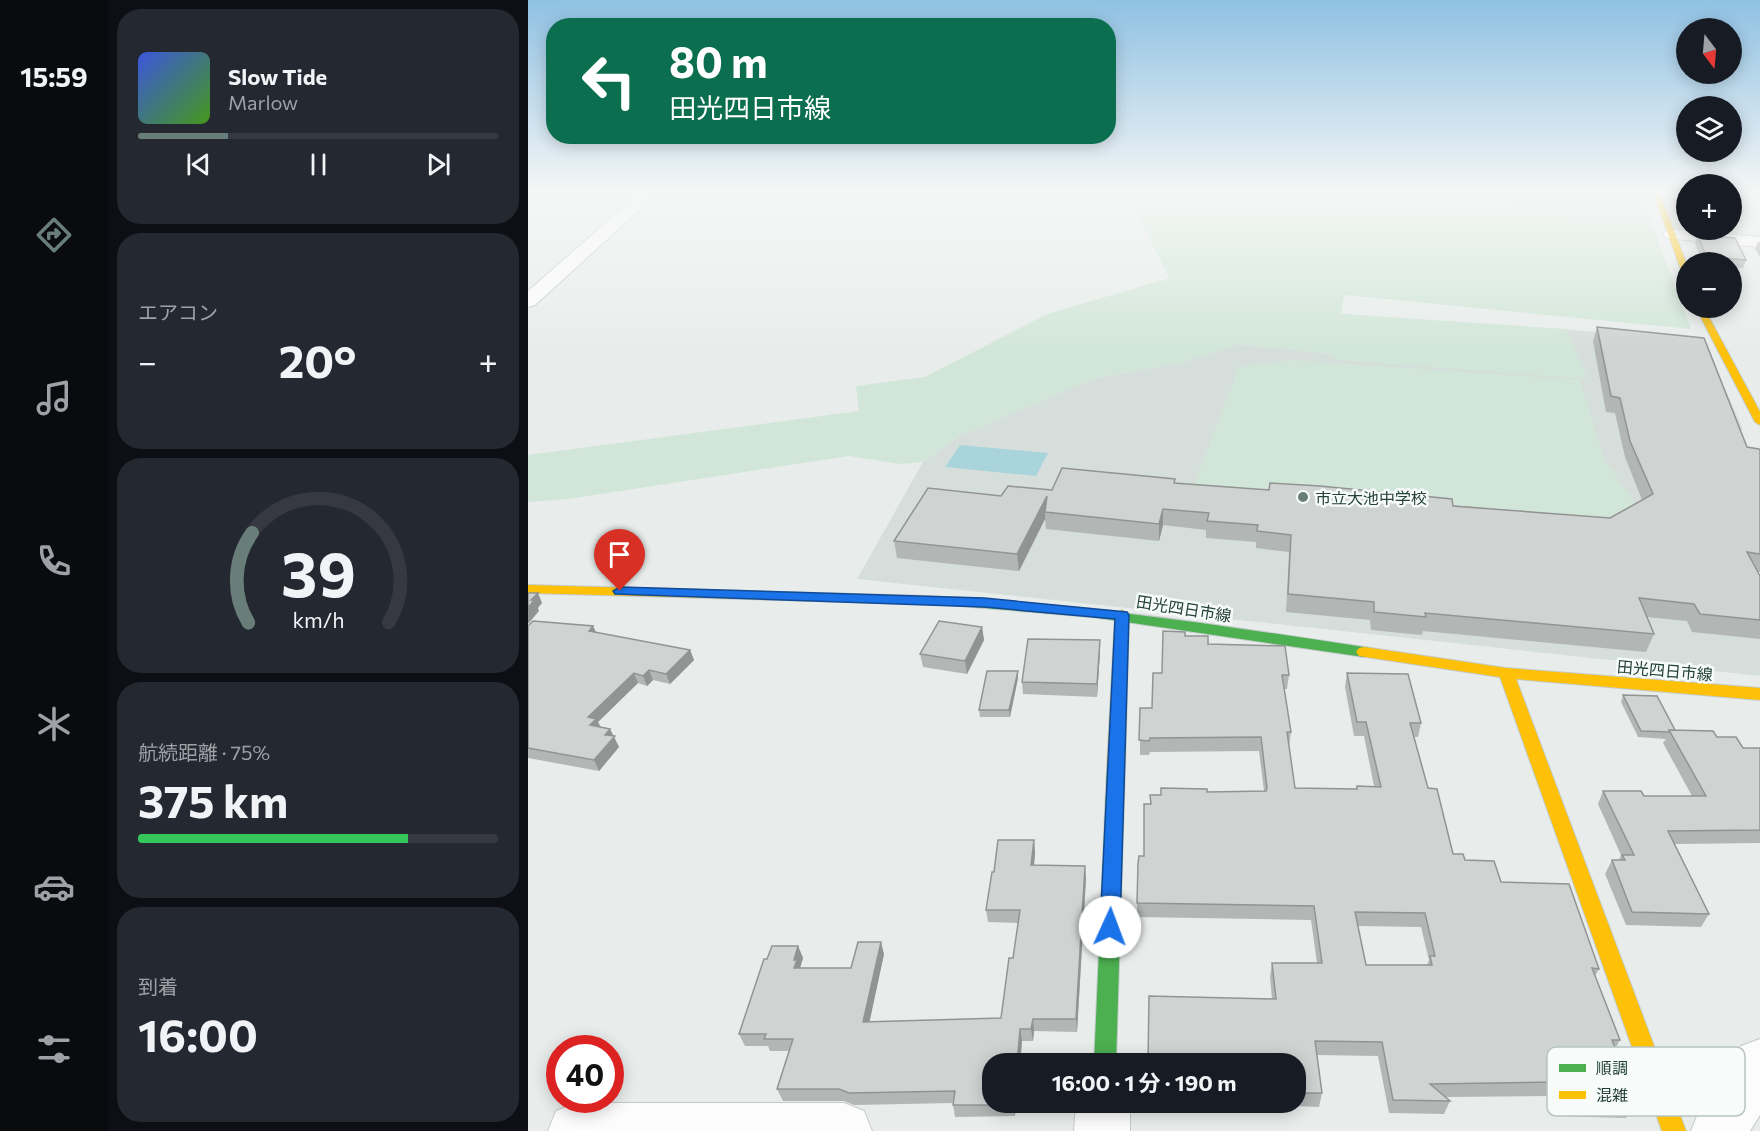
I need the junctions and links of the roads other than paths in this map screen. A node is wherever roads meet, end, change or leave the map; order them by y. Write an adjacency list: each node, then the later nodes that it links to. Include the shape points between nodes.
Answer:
1 (592, 245): 2 (street)
2 (528, 302)
3 (1705, 318): 4 (street)
4 (1760, 422)
5 (528, 589): 6 (street, 田光四日市線, via 984,602)
6 (1122, 615): 7 (street, 田光四日市線); 10 (street)
7 (1506, 673): 8 (street, 田光四日市線); 9 (street)
8 (1760, 694)
9 (1643, 1047)
10 (1105, 1053)
11 (1760, 1065): 12 (street)
12 (1745, 1089)
13 (1103, 1113): 18 (street)
14 (1668, 1116): 19 (street)
15 (1728, 1116): 20 (street)
16 (576, 1131): 17 (street)
17 (844, 1131)
18 (1102, 1131)
19 (1674, 1131)
20 (1719, 1131)

